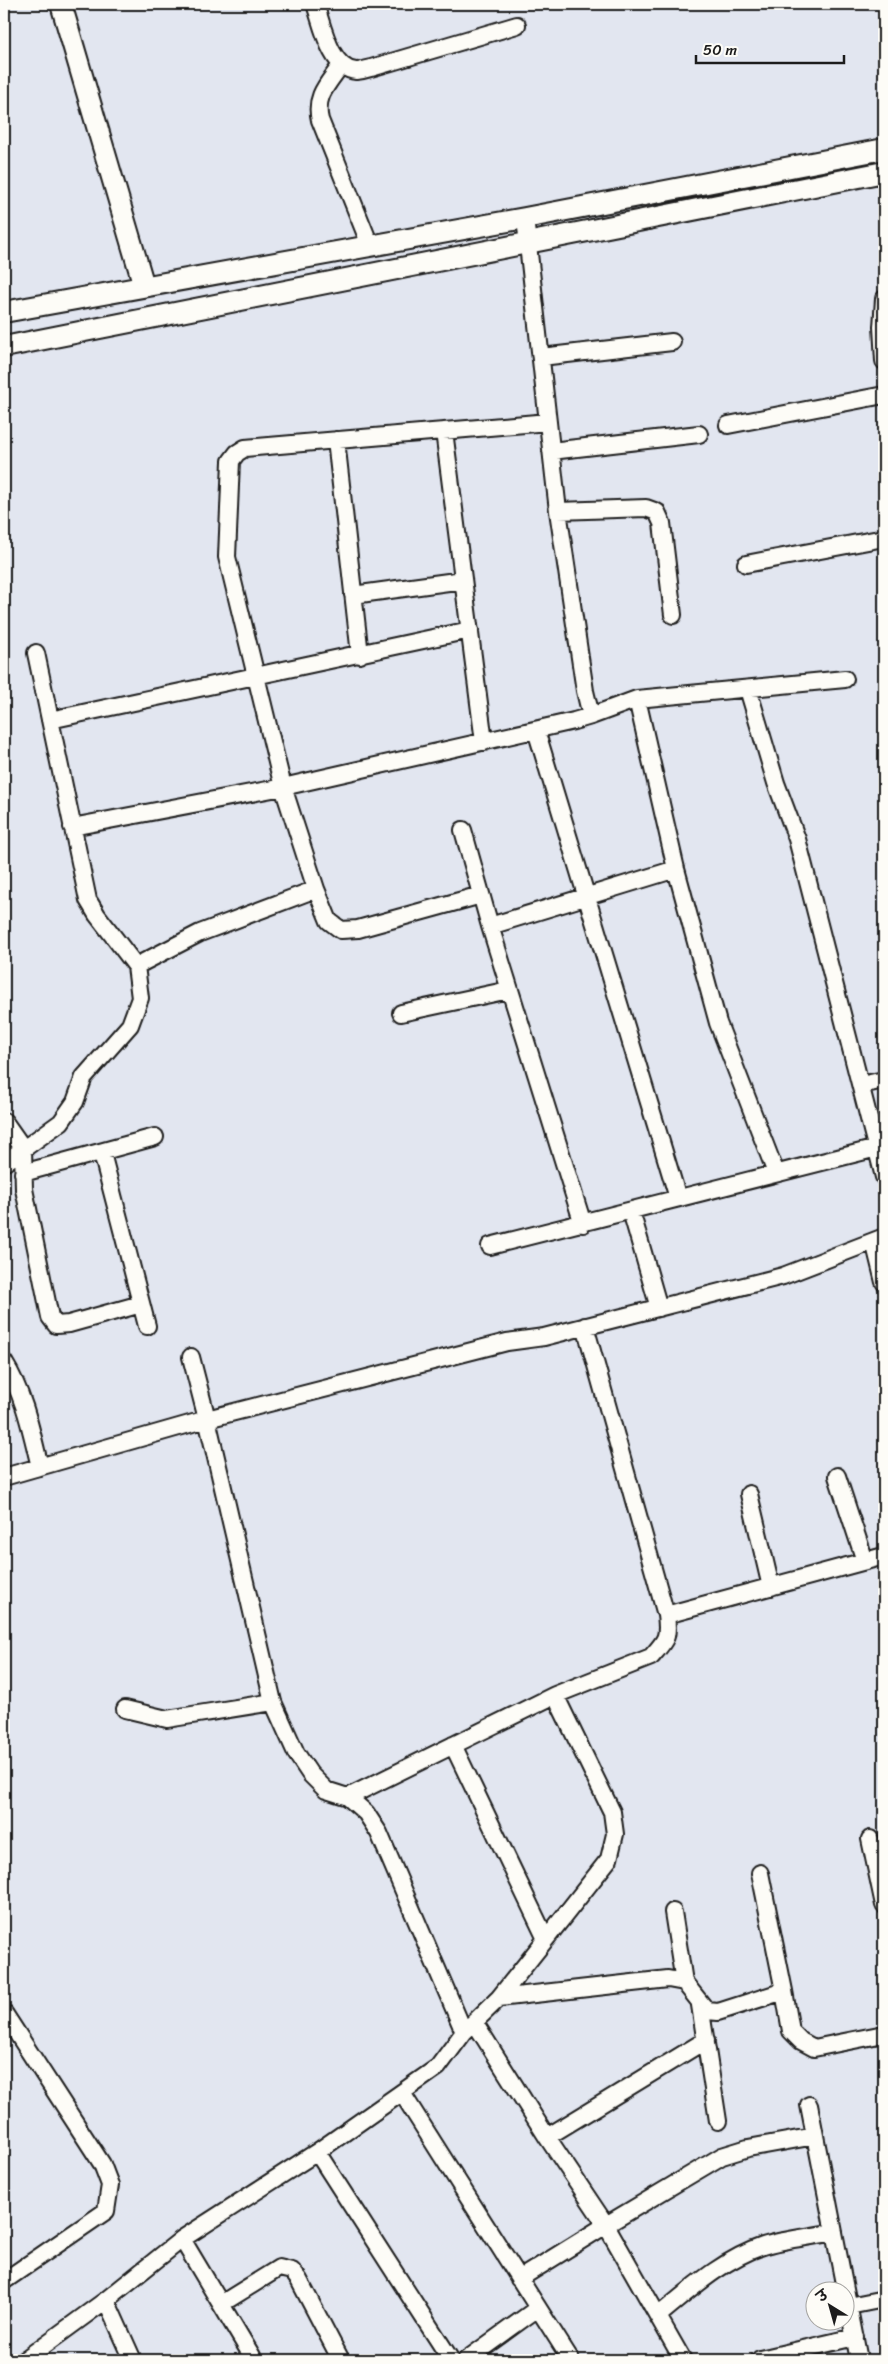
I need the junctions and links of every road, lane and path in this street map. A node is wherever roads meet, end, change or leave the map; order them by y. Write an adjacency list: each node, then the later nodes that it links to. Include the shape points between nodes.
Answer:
1 (61, 4): 10 (street)
2 (315, 4): 4 (street, via 332,54)
3 (517, 25): 4 (street, via 371,68 355,71)
4 (341, 65): 9 (street, via 321,94 317,108)
5 (884, 149): 7 (street)
6 (884, 172): 8 (street)
7 (525, 218): 8 (street); 9 (street)
8 (528, 243): 14 (street); 15 (street)
9 (370, 246): 10 (street)
10 (144, 286): 12 (street)
11 (884, 302): 16 (street)
12 (4, 312)
13 (672, 342): 15 (street)
14 (4, 347)
15 (541, 357): 18 (street)
16 (884, 361)
17 (884, 395): 19 (street)
18 (548, 422): 20 (street); 23 (street)
19 (728, 425)
20 (444, 431): 22 (street); 27 (street)
21 (700, 434): 23 (street)
22 (336, 440): 28 (street); 33 (street, via 245,448 231,461 227,558)
23 (551, 451): 24 (street)
24 (558, 511): 29 (street, via 646,508 657,512 662,523); 37 (street)
25 (884, 538): 26 (street)
26 (746, 564)
27 (463, 580): 28 (street); 30 (street)
28 (353, 595): 32 (street)
29 (673, 615)
30 (470, 630): 32 (street); 40 (street)
31 (36, 653): 38 (street)
32 (360, 655): 33 (street)
33 (256, 674): 38 (street); 41 (street)
34 (845, 679): 35 (street)
35 (748, 688): 36 (street); 53 (street, via 776,783 797,839)
36 (637, 699): 37 (street); 44 (street)
37 (591, 716): 39 (street)
38 (50, 720): 42 (street)
39 (536, 730): 40 (street); 47 (street)
40 (484, 742): 41 (street)
41 (283, 787): 42 (street); 45 (street)
42 (72, 827): 49 (street, via 88,900)
43 (463, 830): 46 (street)
44 (676, 869): 47 (street); 61 (street, via 718,1023)
45 (316, 889): 46 (street, via 329,921 341,930 358,929); 49 (street, via 200,933)
46 (481, 895): 48 (street)
47 (587, 896): 48 (street); 63 (street)
48 (490, 926): 50 (street)
49 (136, 966): 56 (street, via 140,998 130,1025 84,1078 75,1102 61,1122)
50 (509, 990): 51 (street); 65 (street)
51 (401, 1014)
52 (884, 1080): 53 (street)
53 (861, 1085): 57 (street)
54 (4, 1121): 56 (street)
55 (155, 1137): 58 (street)
56 (24, 1148): 59 (street); 60 (street)
57 (877, 1148): 61 (street); 62 (street)
58 (102, 1153): 60 (street); 69 (street)
59 (4, 1163)
60 (23, 1173): 69 (street, via 50,1317 56,1325)
61 (776, 1173): 63 (street)
62 (884, 1177)
63 (678, 1198): 64 (street)
64 (631, 1211): 65 (street); 70 (street)
65 (583, 1224): 67 (street)
66 (879, 1239): 68 (street); 70 (street, via 783,1276)
67 (490, 1246)
68 (884, 1282)
69 (141, 1304): 71 (street)
70 (659, 1308): 72 (street)
71 (147, 1326)
72 (586, 1326): 75 (street, via 507,1342); 83 (street)
73 (191, 1357): 75 (street)
74 (4, 1362): 76 (street, via 24,1402)
75 (207, 1418): 76 (street); 85 (street)
76 (40, 1467): 78 (street)
77 (837, 1476): 81 (street)
78 (4, 1477)
79 (749, 1494): 82 (street)
80 (884, 1556): 81 (street)
81 (865, 1561): 82 (street)
82 (771, 1587): 83 (street)
83 (666, 1615): 84 (street, via 669,1633 651,1657)
84 (555, 1695): 87 (street); 93 (street, via 612,1812 615,1834 609,1859)
85 (273, 1702): 86 (street, via 167,1718); 88 (street, via 296,1753 310,1774 326,1790)
86 (125, 1708)
87 (453, 1745): 88 (street); 93 (street)
88 (348, 1797): 99 (street, via 366,1813 379,1833)
89 (870, 1839): 91 (street)
90 (760, 1874): 95 (street)
91 (884, 1905)
92 (673, 1912): 94 (street)
93 (546, 1939): 96 (street)
94 (684, 1982): 96 (street, via 668,1979); 97 (street)
95 (784, 1991): 97 (street, via 718,2012); 100 (street, via 791,2030 814,2048)
96 (499, 1998): 99 (street)
97 (700, 2005): 101 (street)
98 (4, 2013): 112 (street, via 102,2164 110,2185 106,2211)
99 (470, 2028): 102 (street, via 438,2067); 106 (street)
100 (884, 2034)
101 (706, 2040): 104 (street); 106 (street)
102 (402, 2092): 107 (street); 111 (street)
103 (809, 2106): 105 (street)
104 (718, 2121)
105 (815, 2136): 108 (street, via 722,2156); 109 (street)
106 (547, 2137): 108 (street)
107 (317, 2152): 110 (street); 127 (street)
108 (606, 2225): 111 (street); 119 (street)
109 (834, 2232): 113 (street); 119 (street, via 763,2246 744,2254 711,2273)
110 (182, 2239): 115 (street); 116 (street)
111 (519, 2279): 118 (street)
112 (4, 2281)
113 (843, 2282)
114 (884, 2299): 117 (street)
115 (106, 2300): 123 (street); 125 (street)
116 (220, 2304): 122 (street); 126 (street, via 279,2268 292,2271)
117 (856, 2304)
118 (538, 2308): 128 (street); 129 (street)
119 (658, 2316): 130 (street)
120 (854, 2332): 121 (street)
121 (855, 2338): 124 (street); 131 (street)
122 (252, 2356)
123 (32, 2358)
124 (760, 2359)
125 (133, 2360)
126 (341, 2360)
127 (451, 2360)
128 (466, 2360)
129 (571, 2360)
130 (683, 2360)
131 (859, 2360)

